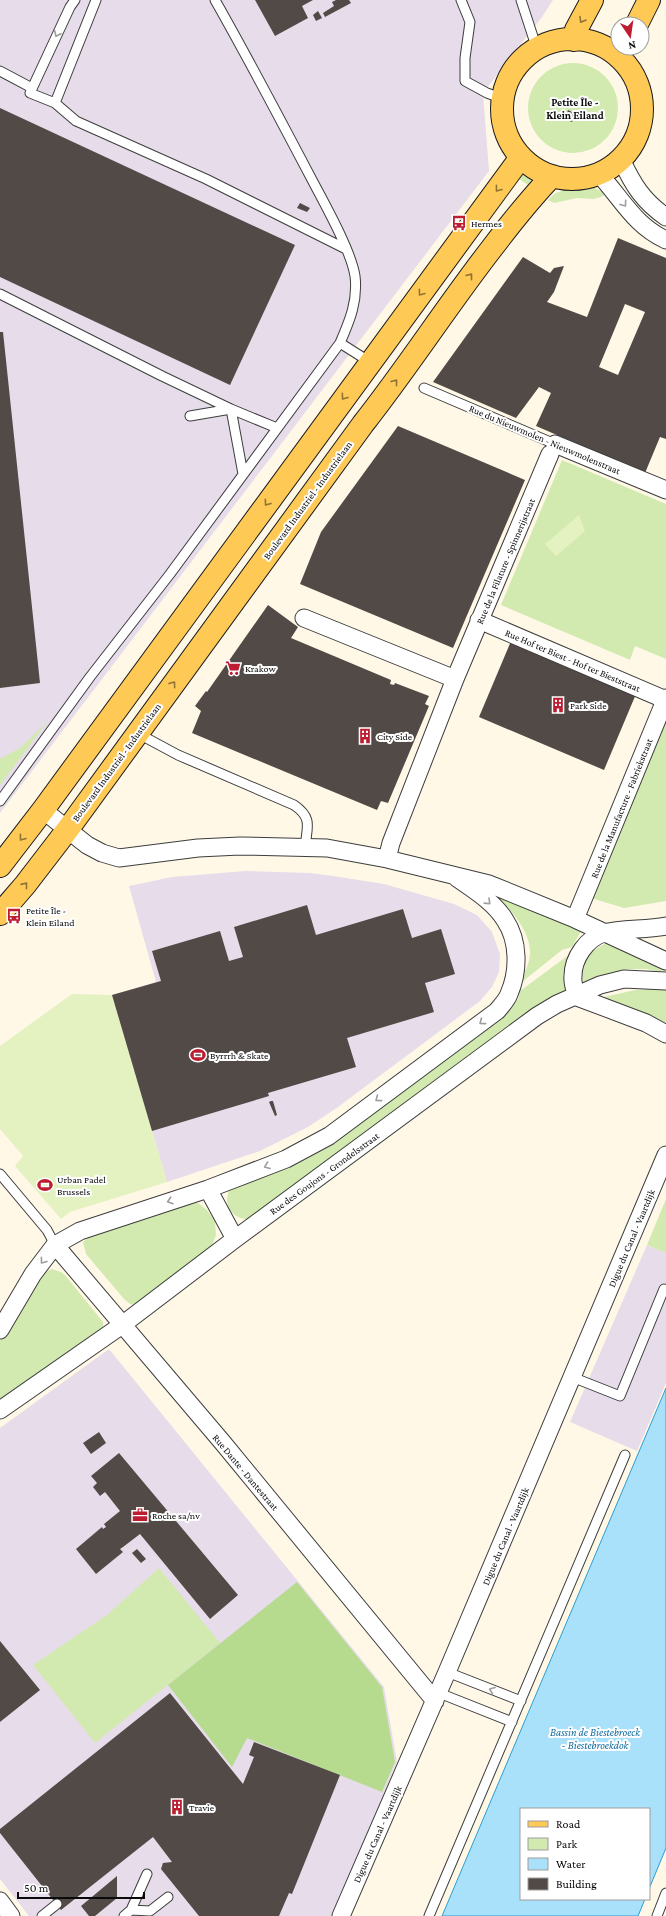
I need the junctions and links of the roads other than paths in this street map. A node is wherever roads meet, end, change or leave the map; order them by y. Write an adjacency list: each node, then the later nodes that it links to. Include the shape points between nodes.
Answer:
1 (75, 0): 14 (lane, one-way to 14)
2 (96, 0): 16 (lane)
3 (215, 0): 23 (lane, via 326,204)
4 (461, 0): 15 (lane, via 470,22 465,81)
5 (521, 0): 10 (lane)
6 (592, 0): 9 (main road, one-way to 9, via 576,30)
7 (649, 0): 8 (main road)
8 (640, 16)
9 (574, 40): 10 (main road, via 561,41); 11 (main road, via 601,46)
10 (537, 49): 15 (main road, via 518,65 506,87)
11 (610, 51)
12 (626, 56): 18 (main road, via 637,84 642,111 637,137)
13 (0, 71): 14 (lane)
14 (32, 88): 16 (lane, via 30,93)
15 (503, 99): 17 (main road, via 502,114 506,130)
16 (55, 103): 23 (lane, via 76,121 206,179)
17 (521, 157): 20 (main road); 26 (main road, one-way to 26)
18 (621, 160): 19 (main road); 21 (street, via 641,196)
19 (599, 174): 20 (main road, via 568,179); 22 (street, one-way to 22, via 633,216 651,233)
20 (552, 176): 38 (main road, Boulevard Industriel - Industrielaan, one-way to 20, via 400,377 458,292 526,203)
21 (666, 217)
22 (666, 240)
23 (346, 249): 25 (lane, via 354,274 356,297)
24 (0, 294): 28 (lane)
25 (340, 343): 26 (lane); 30 (lane)
26 (370, 362): 40 (main road, one-way to 40)
27 (424, 388): 31 (lane, Rue du Nieuwmolen - Nieuwmolenstraat)
28 (231, 409): 29 (lane); 30 (lane); 32 (lane)
29 (190, 416)
30 (277, 428): 32 (lane)
31 (552, 449): 33 (street, Rue du Nieuwmolen - Nieuwmolenstraat); 35 (street, Rue de la Filature - Spinnerijstraat)
32 (243, 474): 39 (lane)
33 (666, 490)
34 (304, 618): 36 (street)
35 (479, 620): 36 (street, Rue de la Filature - Spinnerijstraat); 37 (street, Rue Hof ter Biest - Hof ter Bieststraat)
36 (455, 679): 43 (street, Rue de la Filature - Spinnerijstraat)
37 (666, 699): 47 (street, Rue de la Manufacture - Fabriekstraat)
38 (137, 733): 41 (main road, Boulevard Industriel - Industrielaan); 42 (lane, via 178,755 294,805 304,812 308,819)
39 (0, 801)
40 (43, 810): 41 (street); 44 (main road, one-way to 44)
41 (68, 829): 42 (street, via 102,854 119,858 212,847); 46 (main road, Boulevard Industriel - Industrielaan, one-way to 41)
42 (305, 847): 43 (street, via 327,848)
43 (387, 859): 45 (street)
44 (0, 866)
45 (458, 878): 47 (street, via 489,884); 56 (street, one-way to 56, via 487,899 505,920 515,942 516,962 509,994 497,1011 328,1136 286,1159)
46 (0, 914)
47 (575, 919): 49 (street)
48 (666, 926): 49 (street)
49 (604, 933): 50 (street); 52 (street, via 582,949 574,965 572,976)
50 (666, 961)
51 (666, 981): 52 (street, Rue des Goujons - Grondelsstraat, via 624,979 600,985)
52 (577, 997): 53 (street); 57 (street, Rue des Goujons - Grondelsstraat, via 557,1004 537,1016)
53 (666, 1034)
54 (666, 1155): 62 (street, Digue du Canal - Vaartdijk)
55 (0, 1174): 58 (lane, via 47,1230)
56 (208, 1189): 57 (street); 58 (street, one-way to 58, via 80,1231)
57 (235, 1239): 60 (street, Rue des Goujons - Grondelsstraat)
58 (55, 1246): 60 (street, Rue Dante - Dantestraat); 61 (street, one-way to 61, via 33,1274)
59 (664, 1289): 62 (lane, via 620,1396)
60 (122, 1325): 63 (street, Rue des Goujons - Grondelsstraat); 66 (street, Rue Dante - Dantestraat)
61 (0, 1330)
62 (572, 1377): 65 (street, Digue du Canal - Vaartdijk)
63 (0, 1410)
64 (625, 1455): 67 (lane)
65 (447, 1672): 66 (street, Digue du Canal - Vaartdijk); 67 (lane, one-way to 65)
66 (437, 1697): 68 (lane, via 454,1700); 77 (street, Digue du Canal - Vaartdijk)
67 (521, 1701): 68 (lane)
68 (512, 1722): 78 (lane)
69 (146, 1874): 74 (lane)
70 (666, 1892): 79 (lane)
71 (168, 1897): 74 (lane, via 150,1911)
72 (0, 1901): 75 (street)
73 (57, 1904): 76 (lane)
74 (127, 1913)
75 (12, 1916)
76 (42, 1916)
77 (341, 1916)
78 (429, 1916)
79 (657, 1916)

